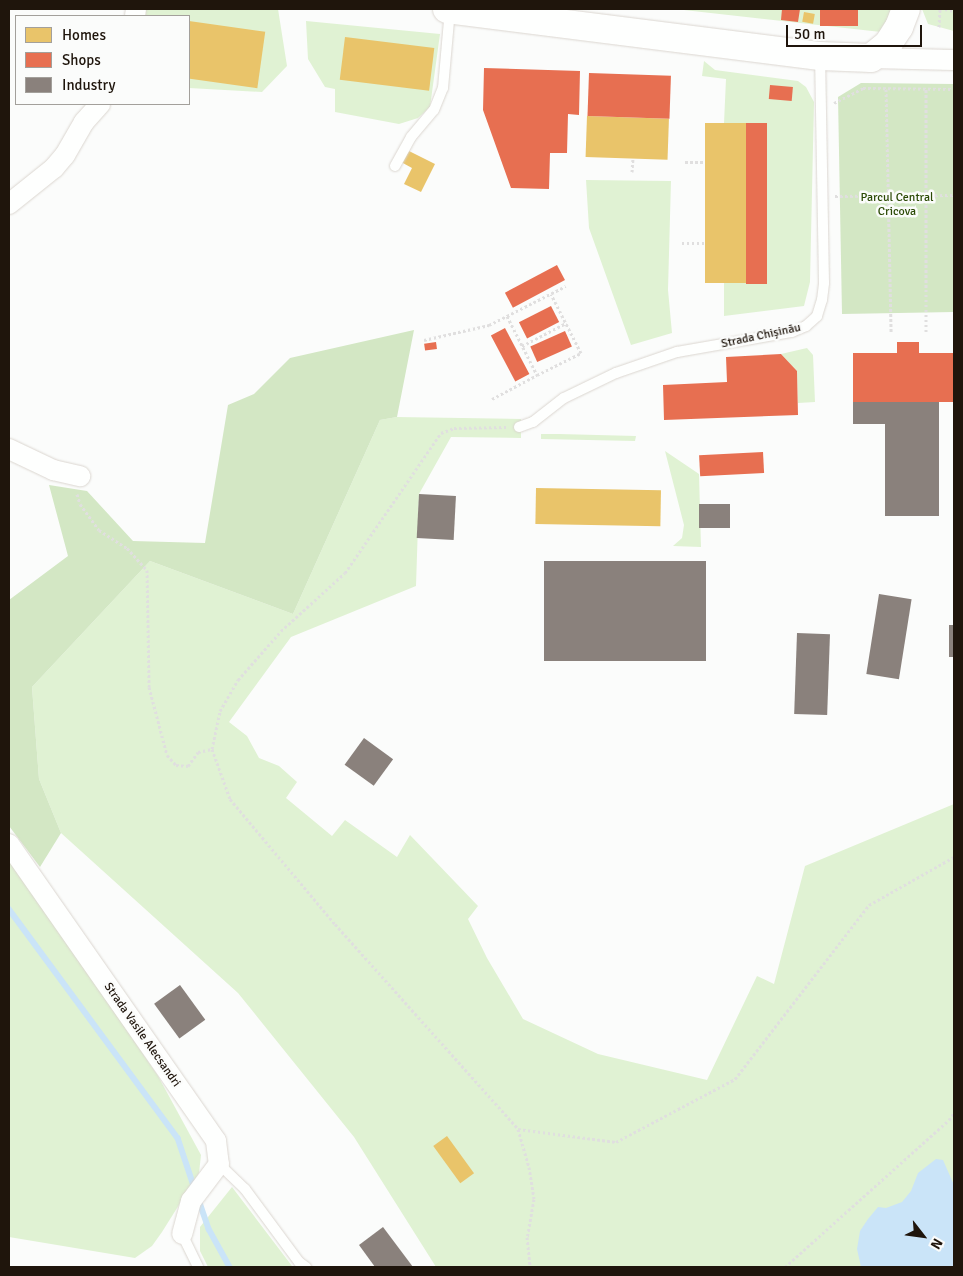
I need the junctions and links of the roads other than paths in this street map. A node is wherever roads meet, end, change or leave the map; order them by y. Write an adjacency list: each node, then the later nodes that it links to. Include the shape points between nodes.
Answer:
1 (448, 9): 3 (street); 7 (lane, via 443,88 434,110 411,137)
2 (906, 9): 4 (street, via 888,44)
3 (820, 56): 4 (street); 9 (lane, Strada Chișinău, via 822,300 817,316 792,332 677,352 616,373 564,398 533,422)
4 (871, 58): 5 (street)
5 (954, 60)
6 (99, 105): 8 (street, via 54,168)
7 (395, 166)
8 (9, 204)
9 (519, 427)
10 (9, 449): 11 (street, via 53,470)
11 (76, 476)
12 (9, 844): 13 (street, Strada Vasile Alecsandri, via 216,1141)
13 (219, 1164): 14 (street, via 191,1202); 16 (lane, via 245,1188)
14 (182, 1234): 15 (lane)
15 (198, 1267)
16 (306, 1267)

